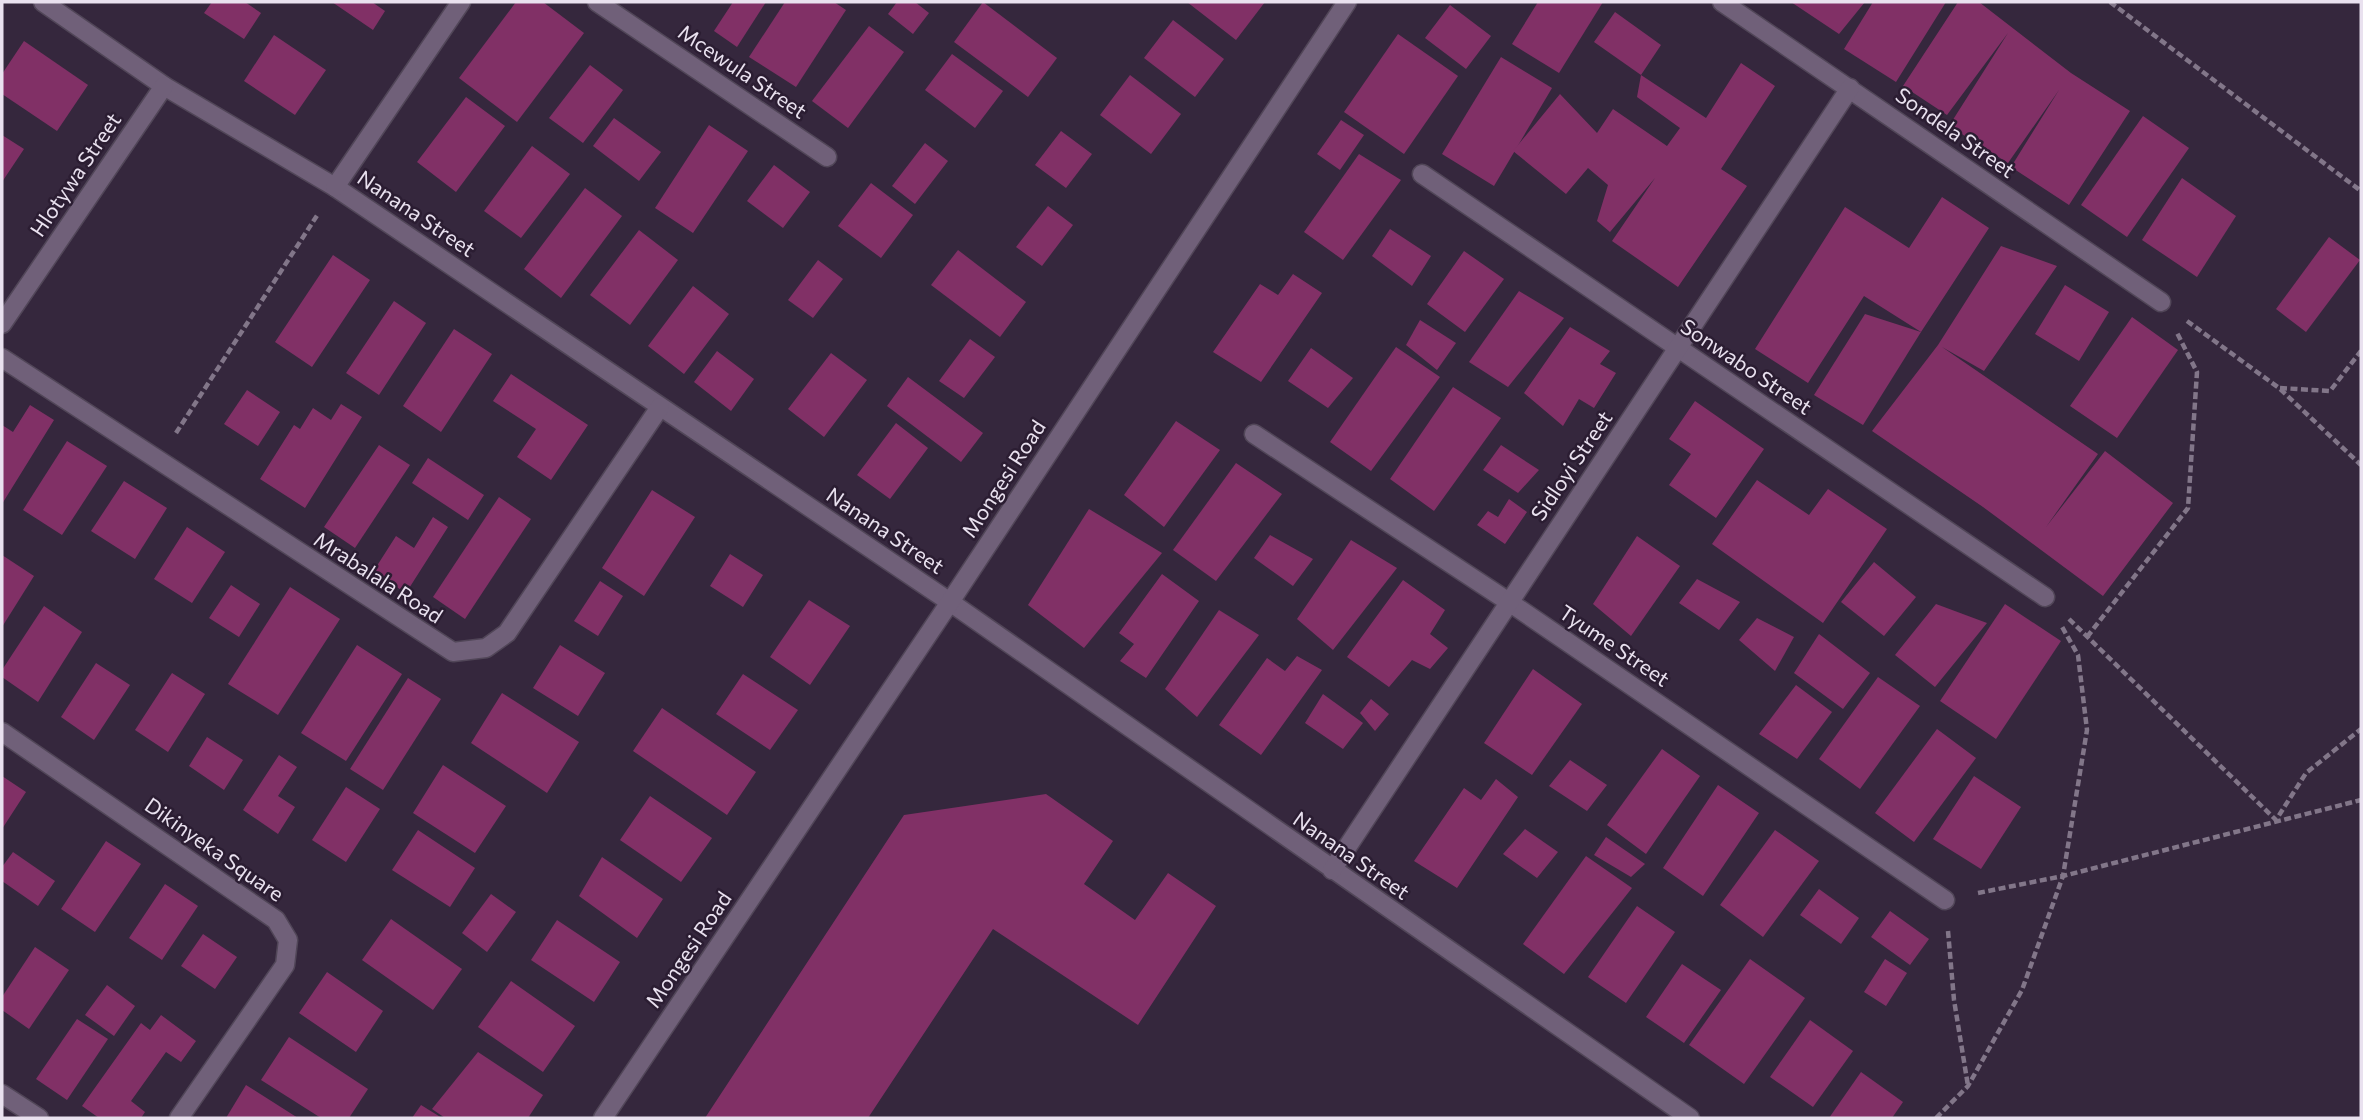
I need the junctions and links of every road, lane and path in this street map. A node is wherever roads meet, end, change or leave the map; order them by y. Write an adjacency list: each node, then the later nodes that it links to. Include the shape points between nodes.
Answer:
1 (43, 2): 7 (street, Nanana Street)
2 (461, 2): 11 (street)
3 (597, 2): 9 (street, Mcewula Street)
4 (1347, 2): 24 (street, Mongesi Road)
5 (1722, 2): 8 (street, Sondela Street)
6 (2110, 2): 12 (path)
7 (163, 86): 11 (street, Nanana Street); 14 (street, Hlotywa Street)
8 (1850, 88): 13 (street, Sondela Street); 15 (street, Sidloyi Street)
9 (827, 157)
10 (1422, 174): 15 (street, Sonwabo Street)
11 (335, 187): 19 (street, Nanana Street); 21 (path)
12 (2361, 191)
13 (2161, 302): 18 (path); 26 (path, via 2197,372 2188,508)
14 (2, 324)
15 (1677, 348): 23 (street, Sonwabo Street); 25 (street, Sidloyi Street)
16 (2361, 351): 18 (path, via 2330,391)
17 (2, 358): 21 (street, Mrabalala Road)
18 (2279, 388): 22 (path)
19 (660, 407): 21 (street, Mrabalala Road, via 507,633 486,648 471,651 445,650); 24 (street, Nanana Street)
20 (1254, 434): 25 (street, Tyume Street)
21 (158, 461)
22 (2361, 465)
23 (2045, 597): 26 (path); 32 (path, via 2078,655 2087,730)
24 (950, 602): 31 (street, Nanana Street); 38 (street, Mongesi Road)
25 (1509, 602): 31 (street, Sidloyi Street); 33 (street, Tyume Street)
26 (2087, 637): 30 (path)
27 (2361, 729): 30 (path, via 2305,773)
28 (2, 732): 37 (street, Dikinyeka Square, via 275,920 288,940 285,965)
29 (2361, 800): 30 (path)
30 (2276, 820): 32 (path)
31 (1332, 870): 39 (street, Nanana Street)
32 (2063, 876): 33 (path); 34 (path, via 2022,990)
33 (1945, 900): 34 (path)
34 (1968, 1086): 40 (path)
35 (2, 1094): 36 (street)
36 (39, 1118)
37 (179, 1118)
38 (603, 1118)
39 (1690, 1118)
40 (1936, 1118)

